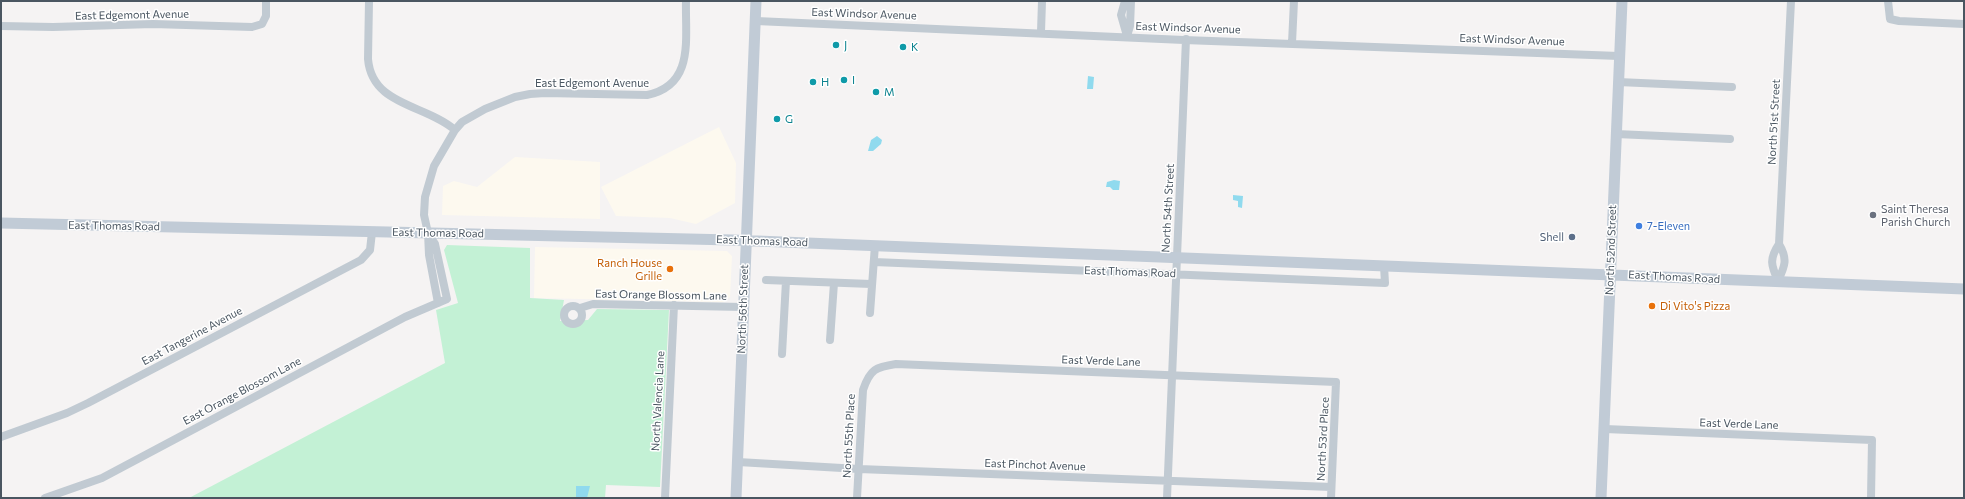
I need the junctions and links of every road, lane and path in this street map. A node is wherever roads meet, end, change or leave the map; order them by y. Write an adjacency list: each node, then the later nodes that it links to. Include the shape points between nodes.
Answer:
1 (266, 1): 13 (street, East Edgemont Avenue, via 266,16 262,24 252,27 154,24)
2 (369, 1): 21 (street, via 368,59 371,74 383,92 444,120)
3 (686, 1): 21 (street, East Edgemont Avenue, via 684,62 677,79 657,93 545,93 515,97 485,109 462,122)
4 (756, 1): 11 (main road, North 56th Street)
5 (1042, 1): 14 (street)
6 (1294, 1): 17 (street)
7 (1622, 1): 18 (main road, North 52nd Street)
8 (1791, 1): 28 (street, North 51st Street)
9 (1888, 1): 12 (street, via 1890,19)
10 (1128, 4): 15 (street, via 1121,10)
11 (756, 21): 14 (street, East Windsor Avenue); 27 (main road, North 56th Street)
12 (1964, 24)
13 (1, 26)
14 (1041, 32): 15 (street, East Windsor Avenue)
15 (1127, 36): 16 (street, East Windsor Avenue)
16 (1186, 39): 17 (street, East Windsor Avenue); 30 (street, North 54th Street)
17 (1292, 43): 18 (street, East Windsor Avenue)
18 (1619, 56): 19 (main road, North 52nd Street)
19 (1618, 82): 20 (street); 22 (main road, North 52nd Street)
20 (1732, 87)
21 (455, 130): 26 (street, East Edgemont Avenue, via 434,166 428,183 424,215)
22 (1616, 134): 23 (street); 34 (main road, North 52nd Street)
23 (1730, 139)
24 (1, 223): 25 (main road, East Thomas Road)
25 (372, 232): 26 (main road, East Thomas Road); 52 (street, East Tangerine Avenue, via 370,250 361,260 88,403)
26 (428, 233): 27 (main road, East Thomas Road); 41 (street, via 429,255); 41 (street, East Orange Blossom Lane, via 435,244 447,299)
27 (745, 240): 29 (main road, East Thomas Road); 43 (main road, North 56th Street)
28 (1779, 244): 37 (street, North 51st Street, via 1773,254 1772,266); 37 (street, North 51st Street, via 1785,254 1785,266)
29 (875, 246): 30 (main road, East Thomas Road); 31 (street)
30 (1176, 257): 32 (main road, East Thomas Road); 33 (street, North 54th Street)
31 (874, 262): 33 (street, East Thomas Road); 39 (street)
32 (1384, 266): 33 (street, East Thomas Road, via 1385,283); 34 (main road, East Thomas Road)
33 (1176, 274): 48 (street, North 54th Street)
34 (1610, 274): 37 (main road, East Thomas Road); 51 (main road, North 52nd Street)
35 (766, 280): 36 (street)
36 (786, 281): 38 (street); 47 (street)
37 (1778, 281): 40 (main road, East Thomas Road)
38 (834, 283): 39 (street); 46 (street)
39 (871, 284): 45 (street)
40 (1964, 289)
41 (438, 303): 57 (street, East Orange Blossom Lane, via 405,317 102,478)
42 (674, 305): 43 (street, East Orange Blossom Lane); 44 (street, East Orange Blossom Lane, via 593,304); 58 (street, North Valencia Lane)
43 (743, 307): 53 (main road, North 56th Street)
44 (580, 308)
45 (870, 313)
46 (830, 340)
47 (782, 354)
48 (1172, 374): 49 (street, East Verde Lane, via 896,364 879,367); 50 (street, East Verde Lane); 55 (street, North 54th Street)
49 (868, 376): 54 (street, North 55th Place, via 863,390)
50 (1336, 382): 56 (street, North 53rd Place)
51 (1605, 429): 63 (main road, North 52nd Street); 64 (street, East Verde Lane, via 1872,440)
52 (1, 436)
53 (738, 462): 54 (street, East Pinchot Avenue); 59 (main road, North 56th Street)
54 (858, 469): 55 (street, East Pinchot Avenue); 60 (street, North 55th Place)
55 (1167, 481): 56 (street, East Pinchot Avenue); 61 (street, North 54th Street)
56 (1331, 487): 62 (street, North 53rd Place)
57 (45, 498)
58 (665, 498)
59 (736, 498)
60 (857, 498)
61 (1167, 498)
62 (1331, 498)
63 (1601, 498)
64 (1871, 498)

